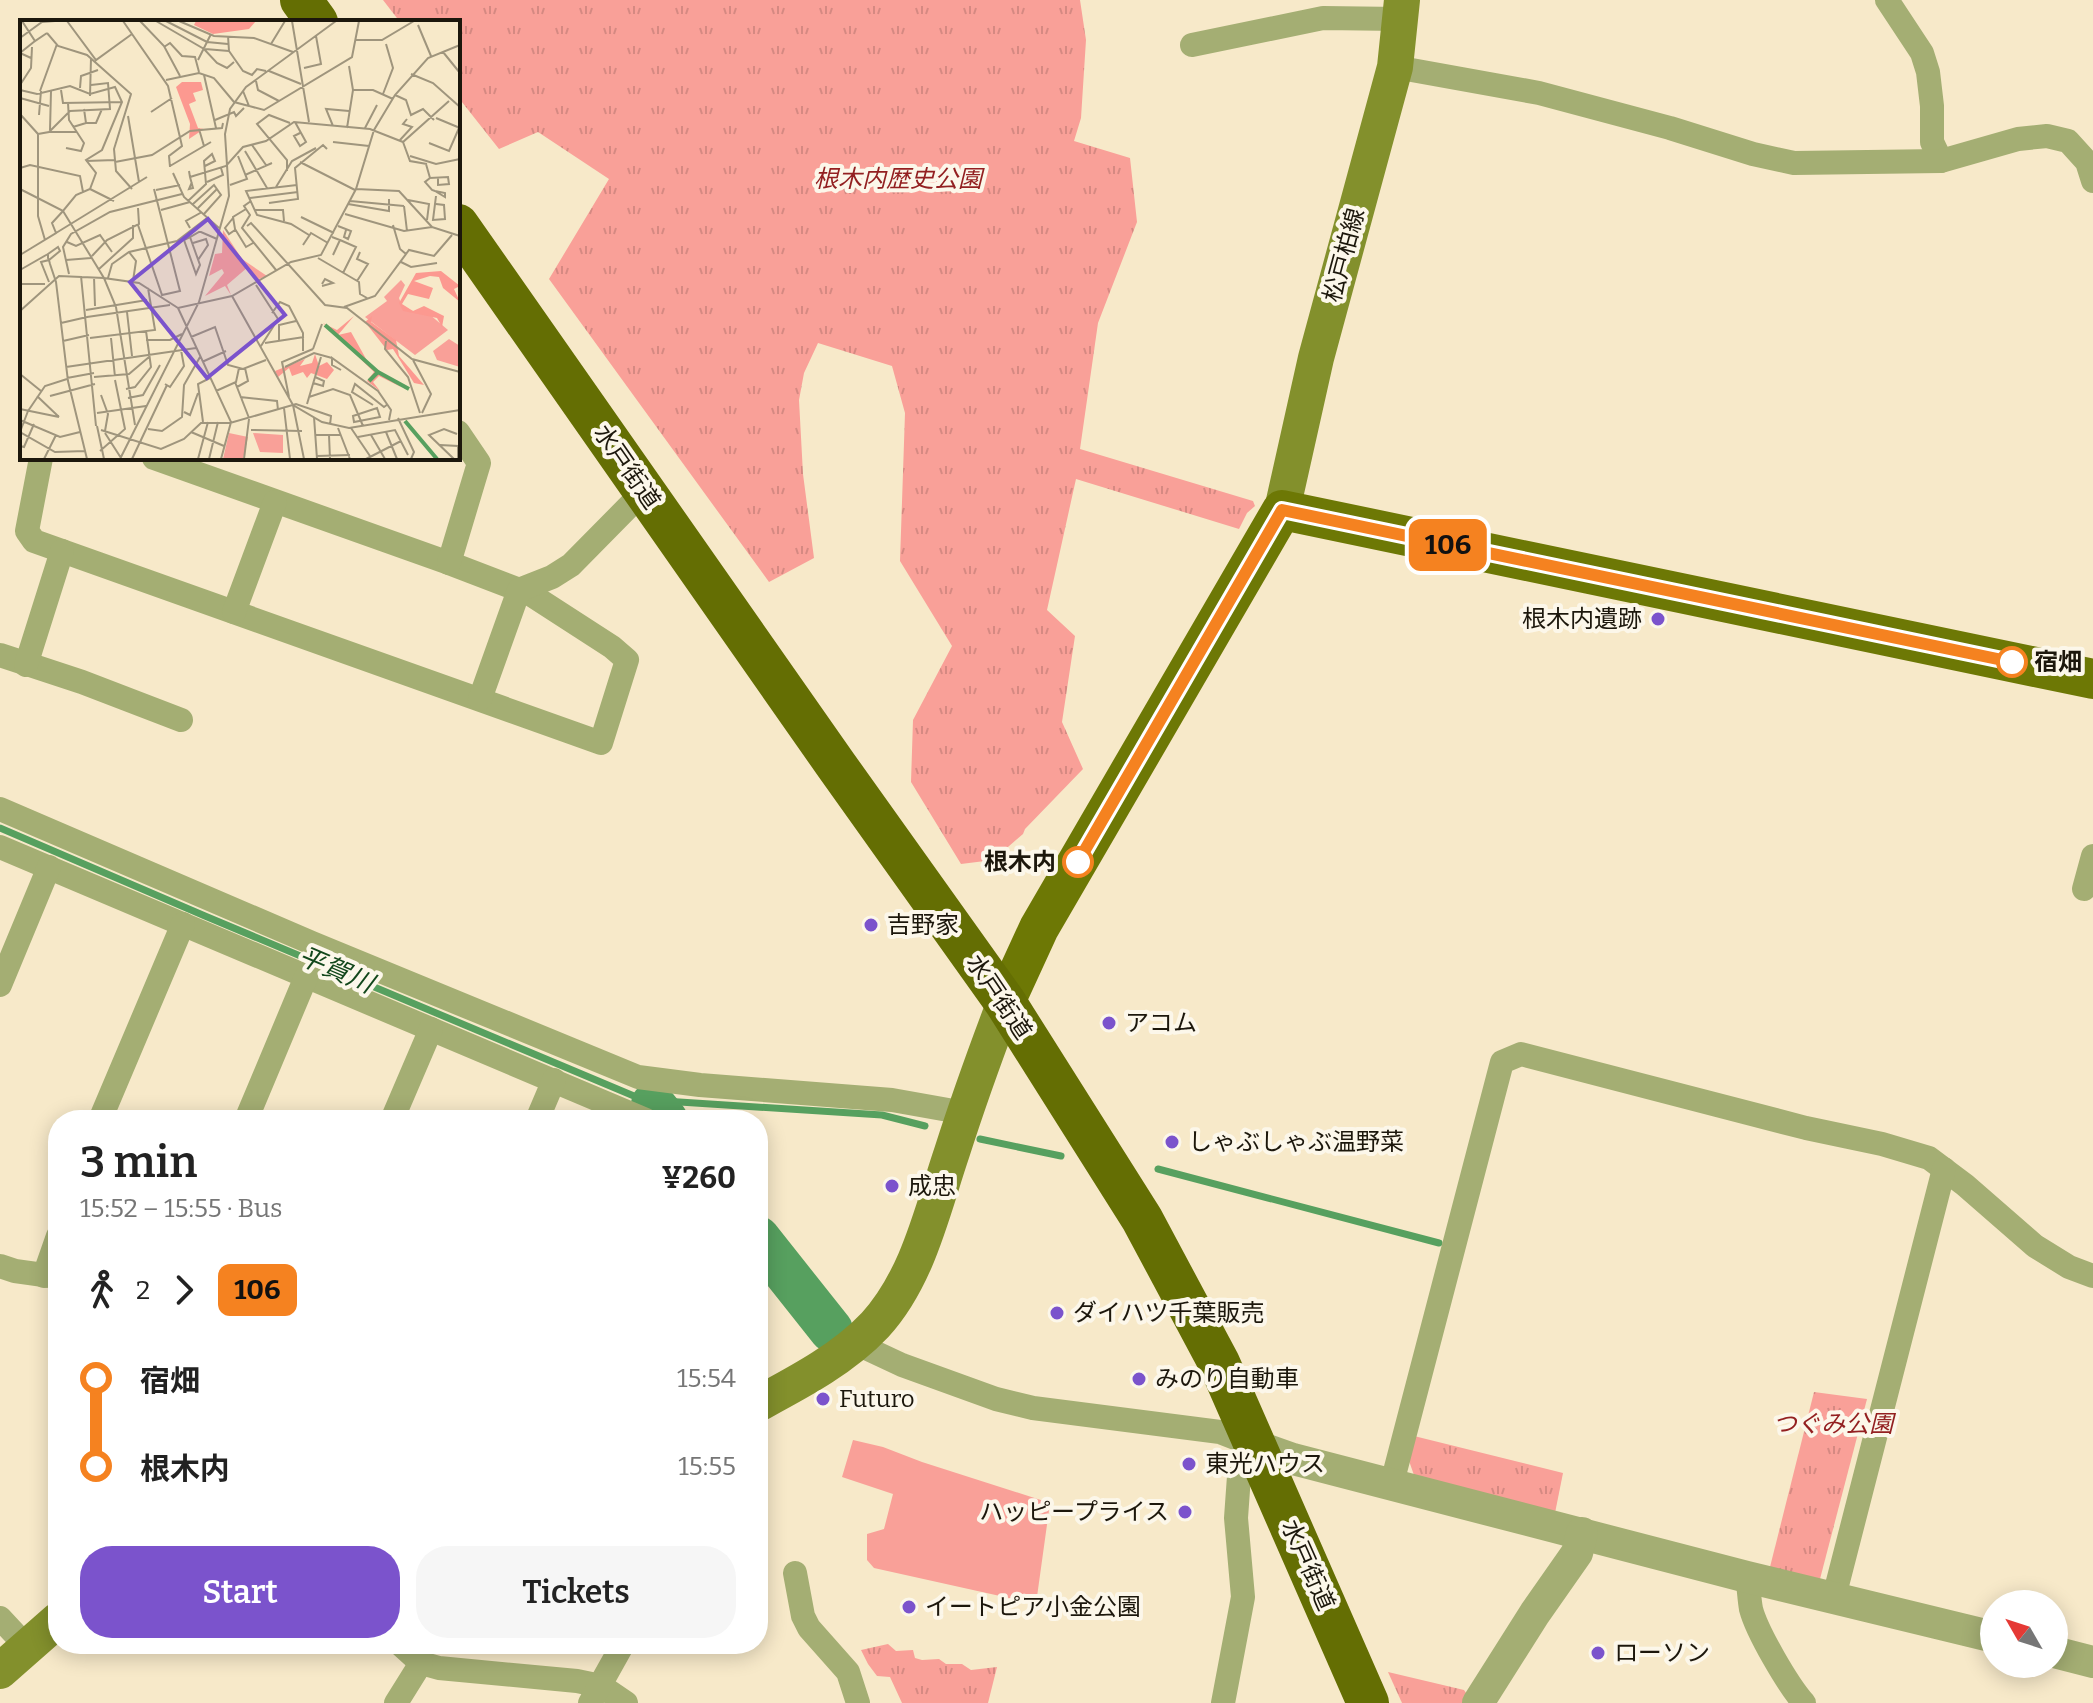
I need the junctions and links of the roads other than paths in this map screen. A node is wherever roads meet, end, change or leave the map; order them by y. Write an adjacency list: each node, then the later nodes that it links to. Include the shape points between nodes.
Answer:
1 (301, 0): 4 (highway)
2 (1887, 0): 7 (street, via 1922,53 1932,106 1932,142)
3 (1401, 9): 5 (street, via 1323,18); 6 (main road, 松戸柏線)
4 (316, 20)
5 (1192, 45)
6 (1395, 67): 7 (street, via 1539,93 1794,163); 15 (main road, 松戸柏線, via 1316,358)
7 (1941, 161): 8 (street, via 2047,136 2068,141 2087,162)
8 (2093, 181)
9 (460, 228): 13 (highway, 水戸街道)
10 (460, 439): 17 (street, via 479,463)
11 (41, 460): 16 (street, via 27,531 34,541)
12 (164, 460): 14 (street)
13 (644, 491): 18 (street, via 571,565); 33 (highway, 水戸街道)
14 (275, 502): 17 (street); 19 (street)
15 (1282, 510): 22 (main road); 33 (main road, via 1039,928)
16 (62, 551): 19 (street); 21 (street)
17 (449, 563): 18 (street)
18 (519, 590): 23 (street); 23 (street, via 627,660 601,743)
19 (234, 612): 23 (street)
20 (0, 655): 21 (street)
21 (26, 665): 24 (street)
22 (2093, 679)
23 (480, 699)
24 (181, 720)
25 (0, 809): 41 (street, via 638,1077 892,1100)
26 (0, 847): 28 (street)
27 (2093, 856): 29 (street)
28 (49, 867): 30 (street); 32 (street)
29 (2084, 889)
30 (183, 924): 31 (street); 36 (street)
31 (306, 977): 34 (street); 37 (street)
32 (0, 985)
33 (1005, 1002): 41 (main road); 48 (highway, 水戸街道, via 1142,1219 1219,1363)
34 (431, 1029): 35 (street); 38 (street)
35 (554, 1080): 39 (street); 40 (street)
36 (104, 1110)
37 (250, 1110)
38 (396, 1110)
39 (541, 1110)
40 (623, 1110)
41 (965, 1113): 46 (main road, via 905,1284)
42 (1944, 1169): 45 (street, via 2035,1246); 49 (street, via 1929,1158 1882,1144 1521,1054 1502,1062); 53 (street)
43 (0, 1266): 44 (street)
44 (48, 1276)
45 (2093, 1276)
46 (855, 1343): 47 (main road); 48 (street, via 996,1399 1220,1432)
47 (768, 1398)
48 (1260, 1456): 49 (street); 67 (street, via 1239,1476 1236,1518 1243,1597); 68 (highway, 水戸街道)
49 (1392, 1483): 50 (street)
50 (1582, 1533): 52 (street); 69 (street, via 1577,1553)
51 (795, 1573): 66 (street, via 803,1616 848,1672)
52 (1747, 1577): 53 (street); 70 (street, via 1760,1630)
53 (1834, 1597): 56 (street)
54 (0, 1618): 60 (street)
55 (48, 1628): 60 (main road)
56 (1980, 1634)
57 (411, 1654): 62 (street)
58 (618, 1654): 63 (street)
59 (2068, 1656): 61 (street)
60 (13, 1658)
61 (2093, 1662)
62 (421, 1663): 63 (street, via 577,1681); 64 (street)
63 (596, 1695): 65 (street)
64 (396, 1703)
65 (626, 1703)
66 (858, 1703)
67 (1223, 1703)
68 (1368, 1703)
69 (1478, 1703)
70 (1804, 1703)

